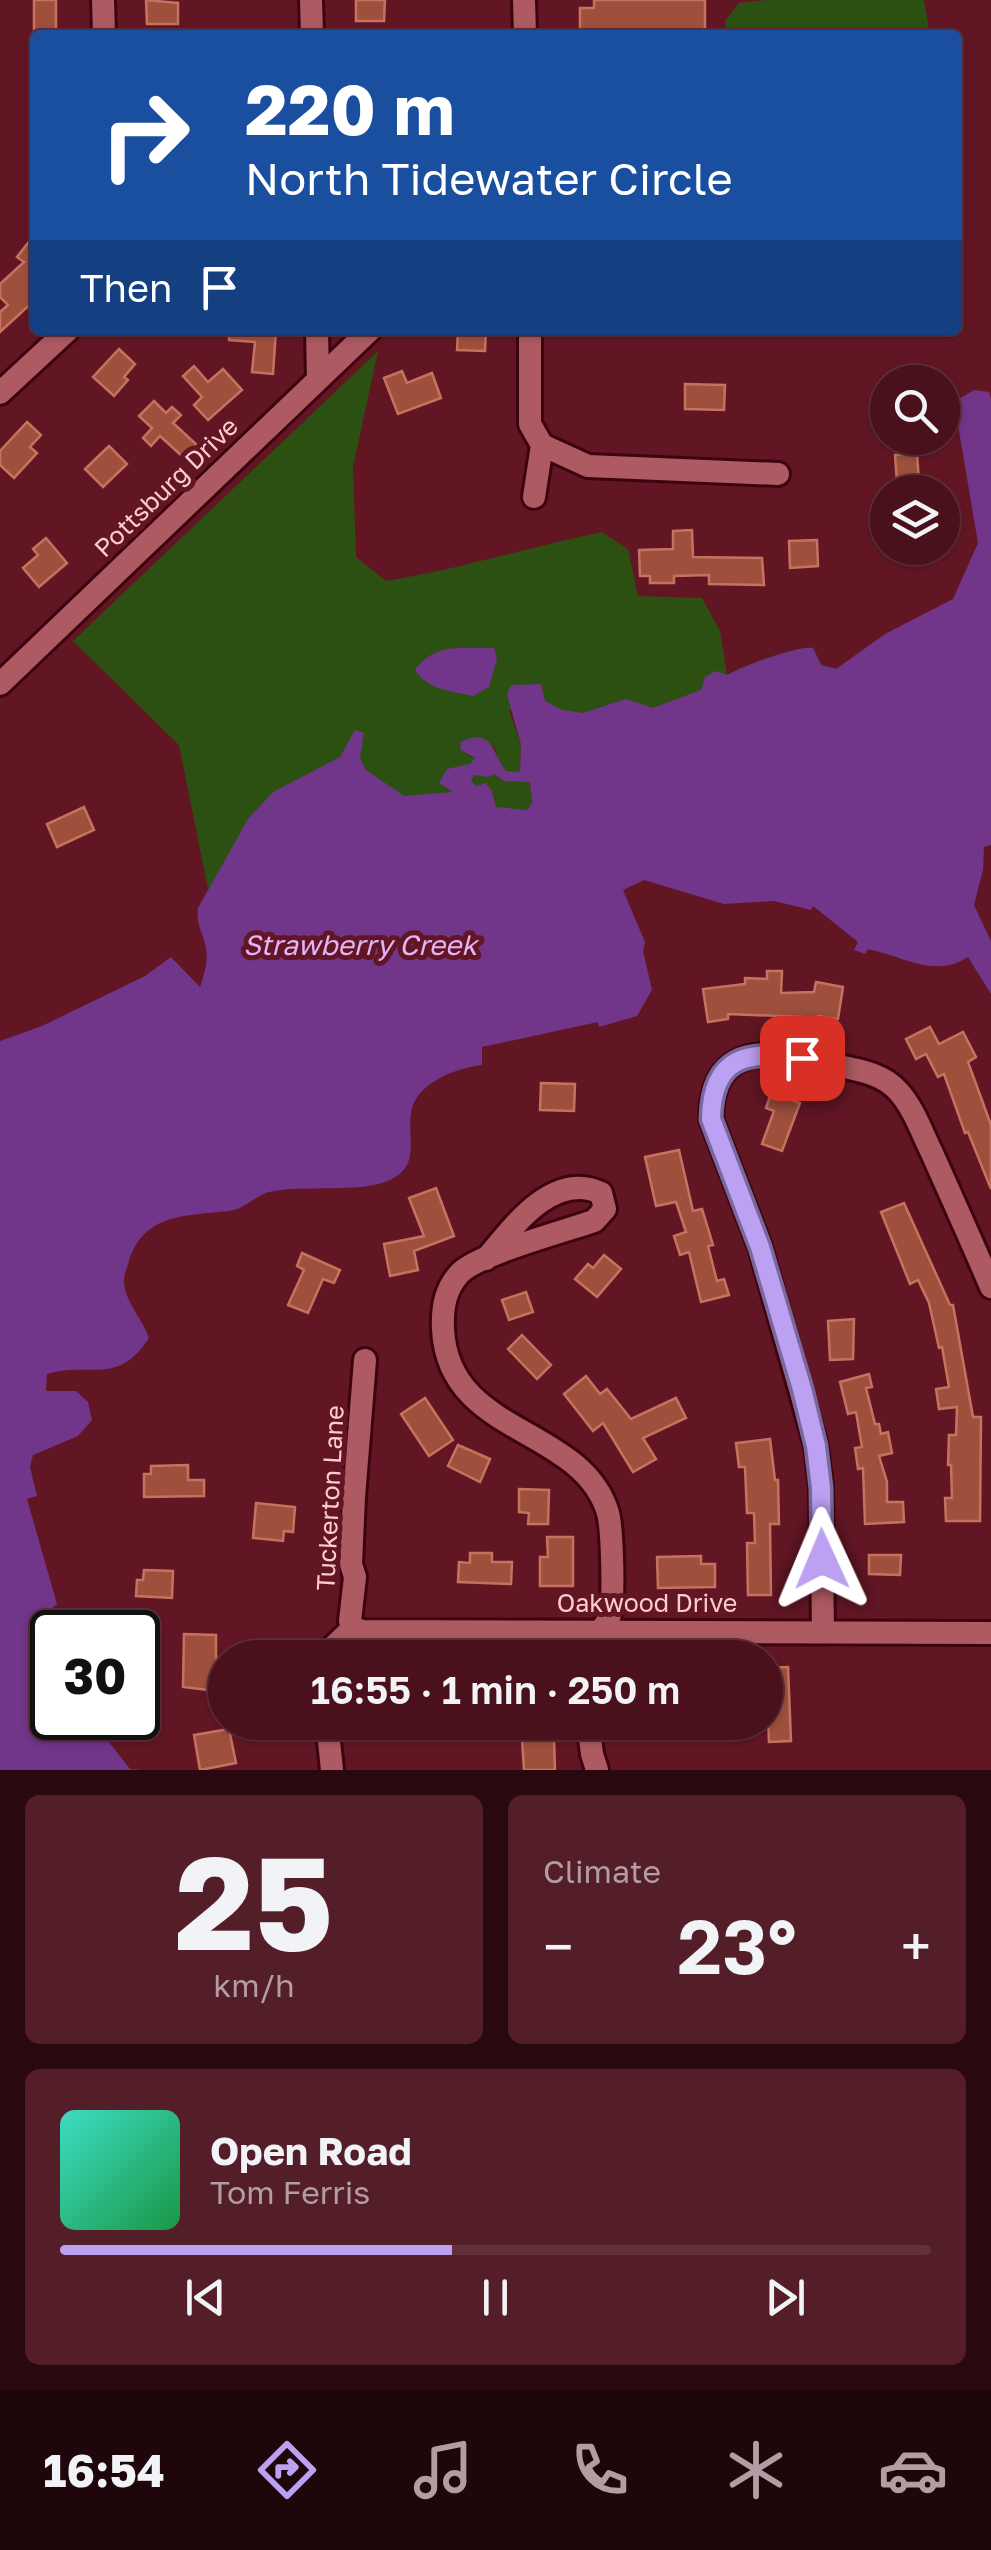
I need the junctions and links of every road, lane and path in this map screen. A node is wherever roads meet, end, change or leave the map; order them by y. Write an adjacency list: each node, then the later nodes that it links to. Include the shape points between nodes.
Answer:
1 (103, 0): 4 (street)
2 (311, 0): 5 (street)
3 (524, 0): 6 (street)
4 (104, 30)
5 (312, 30)
6 (525, 30)
7 (63, 335): 12 (street)
8 (317, 335): 11 (street)
9 (365, 335): 11 (street, Pottsburg Drive)
10 (530, 335): 13 (street, via 530,424)
11 (318, 379): 16 (street, Pottsburg Drive)
12 (0, 393)
13 (542, 445): 14 (street, via 588,466); 15 (street)
14 (778, 474)
15 (534, 497)
16 (0, 684)
17 (486, 1259): 17 (street, via 594,1221 605,1208 601,1193 570,1190 530,1205); 21 (street, via 463,1270 448,1290 442,1314 450,1366 487,1410 592,1482 608,1512 612,1547 610,1617)
18 (991, 1287): 22 (street, via 902,1094 890,1083 764,1053 728,1066 711,1097 711,1119 760,1247 816,1446)
19 (365, 1360): 20 (street, Tuckerton Lane, via 350,1564 350,1621)
20 (358, 1630): 21 (street, Oakwood Drive); 24 (street)
21 (598, 1630): 22 (street, Oakwood Drive); 25 (street)
22 (823, 1631): 23 (street, Oakwood Drive)
23 (991, 1632)
24 (344, 1640)
25 (592, 1640)
26 (329, 1740): 28 (street)
27 (590, 1740): 29 (street)
28 (332, 1770)
29 (598, 1770)

